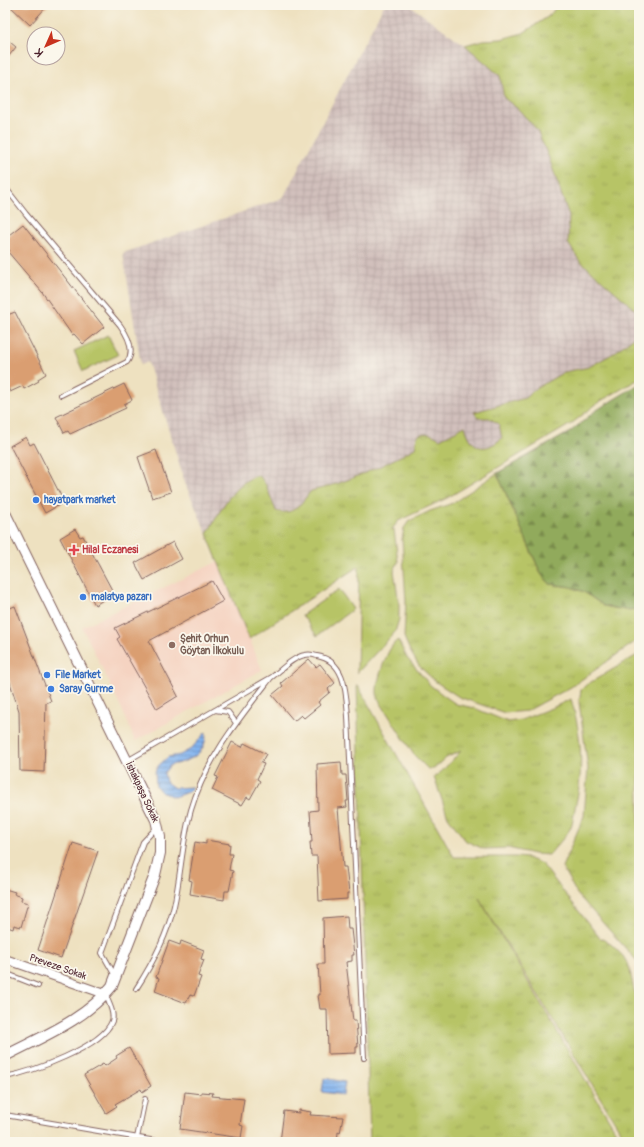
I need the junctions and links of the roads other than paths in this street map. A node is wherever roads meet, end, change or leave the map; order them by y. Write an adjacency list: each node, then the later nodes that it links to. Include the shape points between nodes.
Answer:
1 (5, 187): 2 (lane, via 120,325 131,348 131,357 127,362)
2 (61, 395)
3 (5, 513): 7 (street, İshakpaşa Sokak)
4 (272, 677): 5 (lane); 6 (lane); 16 (lane, via 293,660 313,655 326,658 336,665 344,680 348,716)
5 (215, 710): 6 (lane, via 228,712); 7 (lane)
6 (236, 723): 13 (lane, via 211,760 200,784 191,811 174,907 156,955)
7 (127, 761): 8 (street, İshakpaşa Sokak)
8 (158, 827): 11 (street, İshakpaşa Sokak, via 160,853 155,875); 11 (lane, via 143,842 102,953)
9 (5, 960): 14 (street, Preveze Sokak)
10 (5, 973): 12 (lane)
11 (116, 976): 14 (street, İshakpaşa Sokak)
12 (38, 986)
13 (136, 989)
14 (105, 994): 15 (street, İshakpaşa Sokak, via 90,1010); 17 (lane, via 113,1020 106,1031 90,1044 52,1063)
15 (5, 1056)
16 (364, 1058)
17 (5, 1077)
18 (145, 1099): 20 (lane)
19 (5, 1115): 20 (lane)
20 (137, 1138): 21 (lane)
21 (162, 1142)

